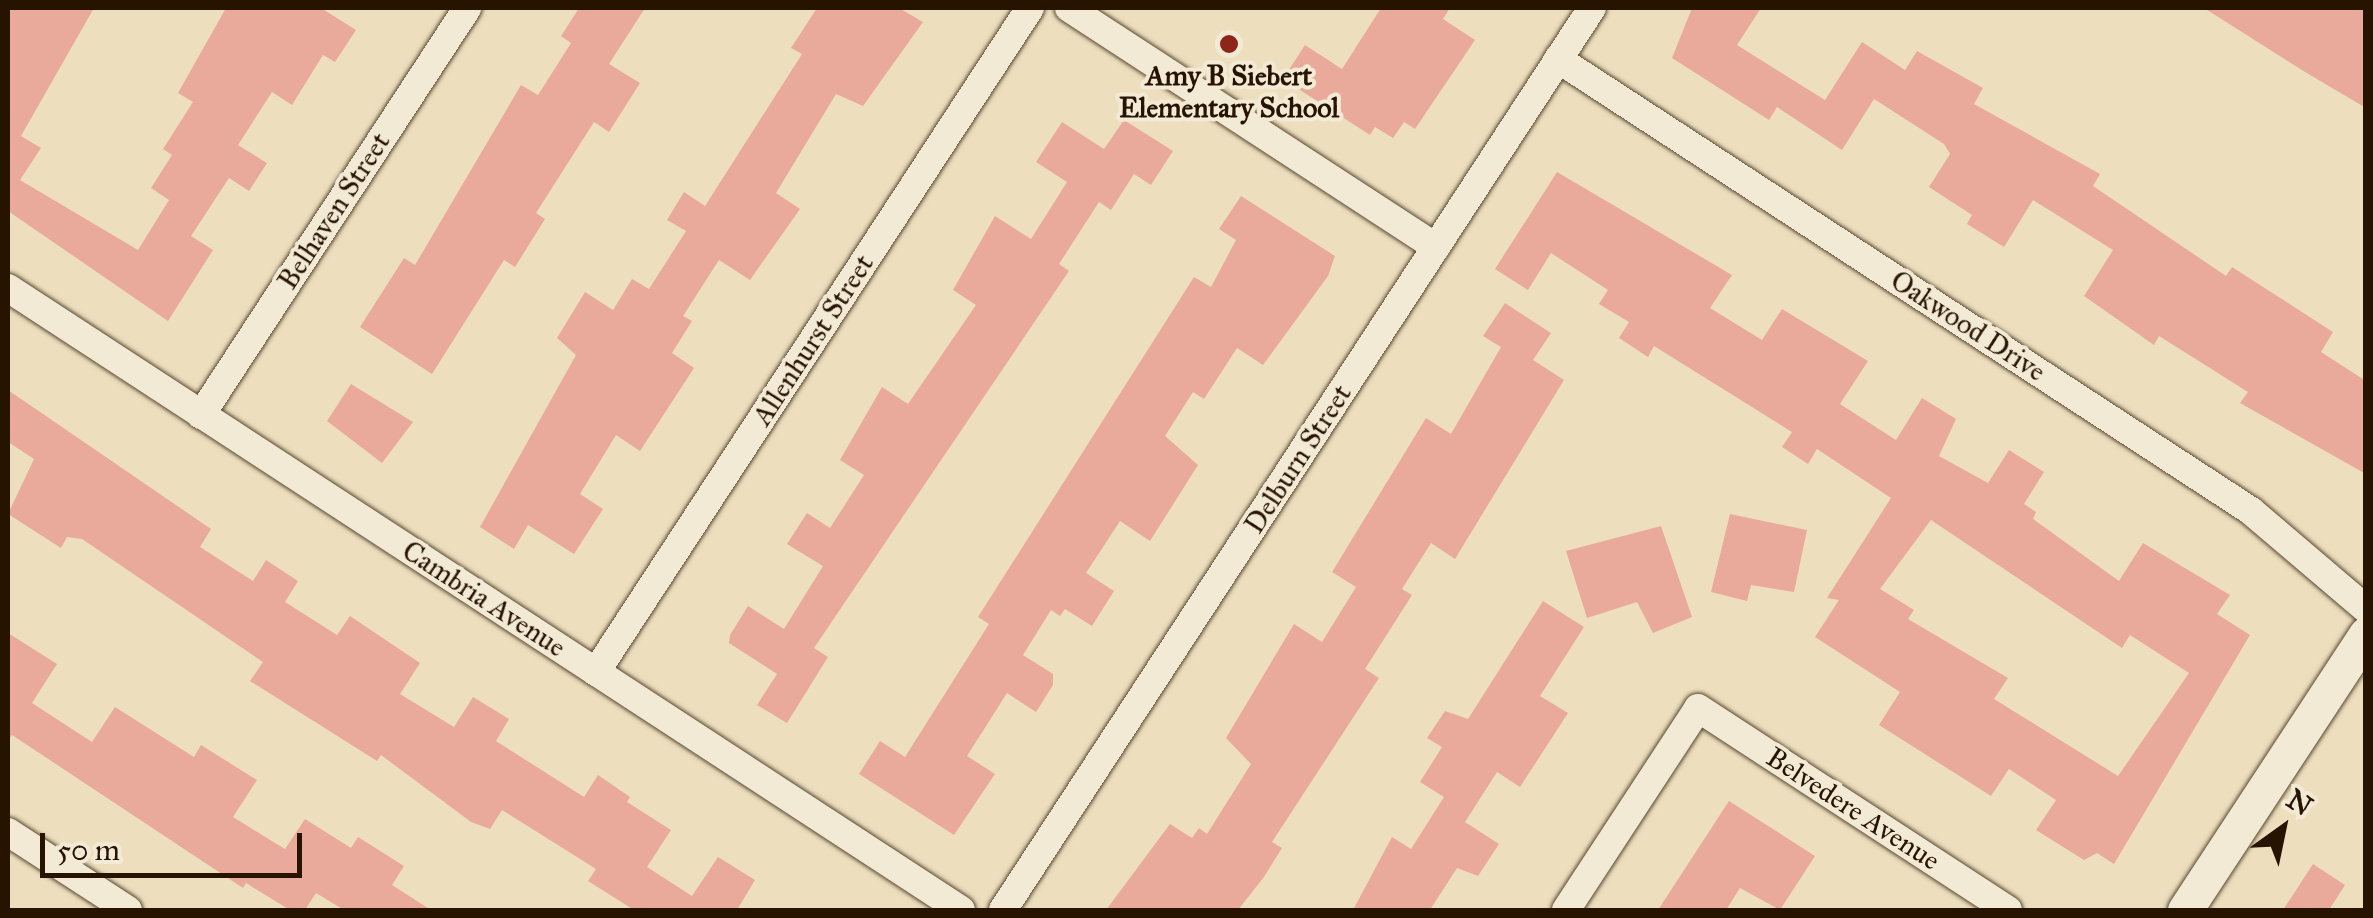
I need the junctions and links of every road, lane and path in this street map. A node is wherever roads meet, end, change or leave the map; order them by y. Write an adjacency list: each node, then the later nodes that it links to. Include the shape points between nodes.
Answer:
1 (467, 8): 8 (street, Belhaven Street)
2 (1030, 8): 11 (street, Allenhurst Street)
3 (1070, 8): 6 (street)
4 (1592, 8): 5 (street, Delburn Street)
5 (1558, 59): 6 (street, Delburn Street); 9 (street, Oakwood Drive, via 2251,510)
6 (1436, 247): 15 (street, Delburn Street)
7 (8, 288): 8 (street, Cambria Avenue)
8 (202, 415): 11 (street, Cambria Avenue)
9 (2366, 609)
10 (2366, 634): 18 (street)
11 (596, 672): 14 (street, Cambria Avenue)
12 (8, 832): 13 (street)
13 (128, 910)
14 (961, 910)
15 (1003, 910)
16 (1566, 910): 17 (street, Belvedere Avenue, via 1698,708)
17 (2008, 910)
18 (2186, 910)

